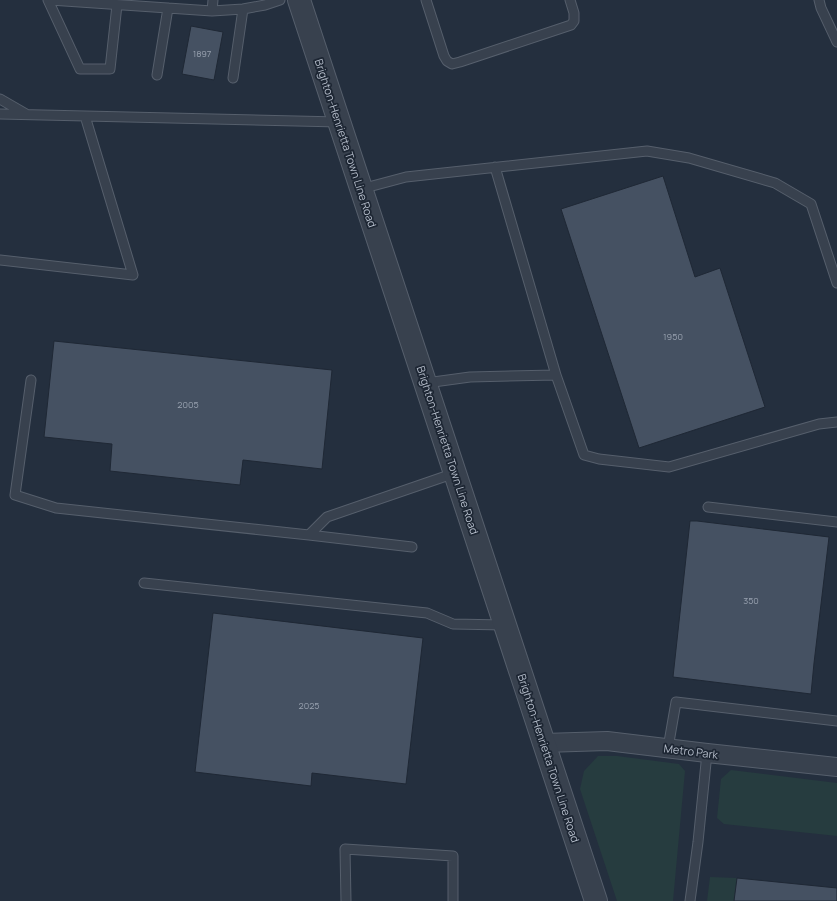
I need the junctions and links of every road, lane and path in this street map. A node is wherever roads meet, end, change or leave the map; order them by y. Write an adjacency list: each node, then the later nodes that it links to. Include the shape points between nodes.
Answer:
1 (49, 0): 8 (lane); 8 (lane, via 80,69 110,69)
2 (213, 0): 11 (lane)
3 (280, 0): 10 (lane)
4 (299, 0): 19 (street, Brighton-Henrietta Town Line Road)
5 (426, 0): 6 (lane, via 444,56 452,64 571,25 574,21)
6 (570, 0)
7 (819, 0): 12 (lane)
8 (117, 5): 9 (lane)
9 (168, 8): 11 (lane); 13 (lane)
10 (243, 9): 11 (lane); 14 (lane)
11 (212, 11)
12 (837, 42)
13 (158, 75)
14 (233, 78)
15 (0, 99): 17 (lane)
16 (0, 114): 17 (lane)
17 (27, 114): 18 (lane)
18 (85, 116): 19 (lane); 22 (lane, via 134,275)
19 (339, 122): 21 (street, Brighton-Henrietta Town Line Road)
20 (495, 167): 21 (lane, via 406,178); 23 (lane, via 647,151 689,158 775,183 811,204); 24 (lane)
21 (362, 189): 26 (street, Brighton-Henrietta Town Line Road)
22 (0, 260)
23 (837, 283)
24 (556, 376): 26 (lane, via 470,377); 27 (lane, via 584,455 599,459 669,467 819,424)
25 (31, 380): 31 (lane, via 15,495 56,508)
26 (426, 383): 28 (street, Brighton-Henrietta Town Line Road)
27 (837, 422)
28 (455, 473): 31 (lane, via 327,517); 34 (street, Brighton-Henrietta Town Line Road)
29 (708, 507): 30 (lane)
30 (837, 522)
31 (309, 535): 32 (lane)
32 (412, 547)
33 (144, 583): 34 (lane, via 426,613 453,624)
34 (505, 625): 36 (street, Brighton-Henrietta Town Line Road)
35 (837, 721): 37 (lane, via 676,702)
36 (544, 743): 37 (street, Metro Park, via 607,741); 42 (street, Brighton-Henrietta Town Line Road)
37 (668, 748): 38 (street, Metro Park)
38 (707, 753): 39 (street, Metro Park); 43 (lane)
39 (837, 767)
40 (346, 901): 41 (lane, via 345,850 453,856)
41 (453, 901)
42 (596, 901)
43 (690, 901)

